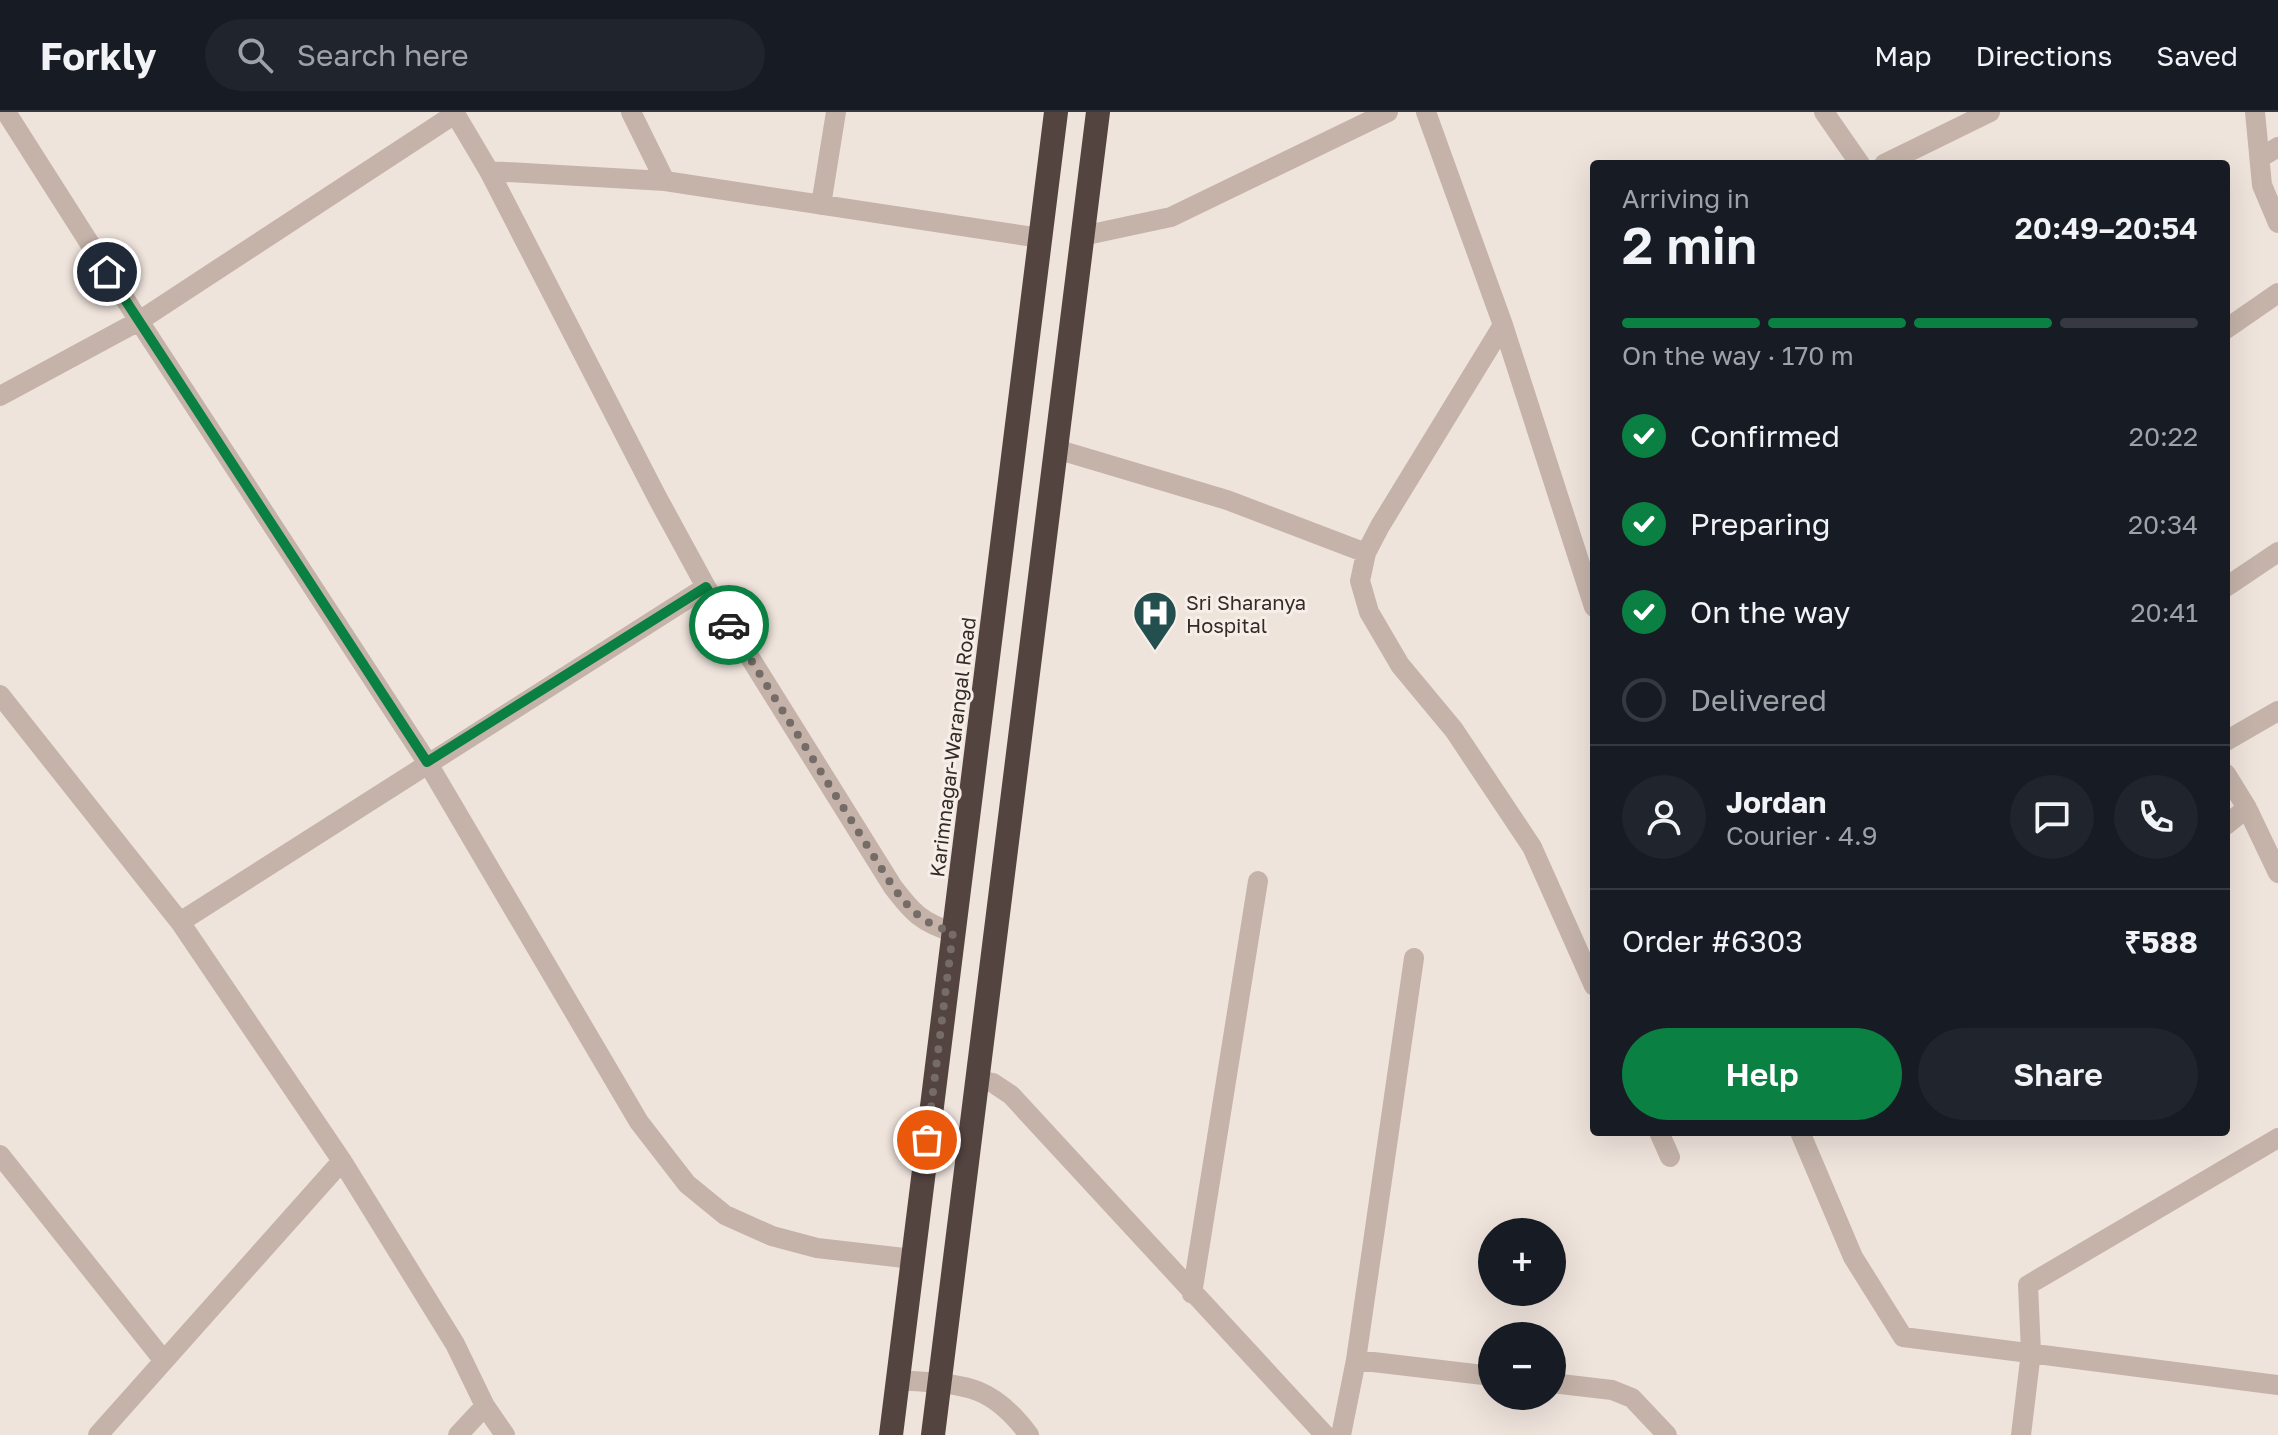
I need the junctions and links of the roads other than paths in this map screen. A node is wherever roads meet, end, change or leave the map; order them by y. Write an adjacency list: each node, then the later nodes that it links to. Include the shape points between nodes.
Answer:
1 (631, 112): 17 (street)
2 (836, 112): 18 (street)
3 (1056, 112): 21 (highway, Karimnagar-Warangal Road)
4 (1098, 112): 20 (highway)
5 (1388, 112): 20 (street, via 1171,217)
6 (1426, 112): 24 (street)
7 (1824, 112): 14 (street)
8 (1990, 112): 15 (street)
9 (2255, 112): 13 (street)
10 (454, 113): 16 (street); 23 (street)
11 (6, 124): 23 (street)
12 (2278, 147): 13 (street)
13 (2260, 158): 19 (street, via 2262,185)
14 (1857, 160)
15 (1892, 160)
16 (489, 171): 17 (street); 31 (street)
17 (665, 181): 18 (street)
18 (821, 205): 21 (street)
19 (2278, 223)
20 (1082, 236): 27 (highway)
21 (1040, 238): 43 (highway, Karimnagar-Warangal Road)
22 (2278, 293): 25 (street)
23 (139, 321): 26 (street); 36 (street)
24 (1503, 325): 29 (street); 32 (street)
25 (2230, 326)
26 (0, 396)
27 (1056, 449): 29 (street, via 1227,500); 46 (highway)
28 (2278, 552): 30 (street)
29 (1366, 553): 45 (street, via 1360,581 1369,612 1400,665 1454,730 1532,847)
30 (2230, 584)
31 (706, 587): 36 (street); 43 (street, via 893,887 912,912)
32 (1590, 595)
33 (0, 695): 42 (street)
34 (2278, 711): 35 (street)
35 (2230, 739)
36 (427, 762): 42 (street); 53 (street, via 639,1122 687,1184 725,1215 772,1236 817,1248)
37 (2230, 780): 38 (street)
38 (2247, 808): 39 (street); 40 (street)
39 (2230, 822)
40 (2278, 873)
41 (1258, 881): 54 (street)
42 (180, 922): 52 (street)
43 (953, 932): 53 (highway, Karimnagar-Warangal Road)
44 (1414, 958): 56 (street)
45 (1590, 977)
46 (977, 1080): 54 (street, via 1011,1095); 60 (highway)
47 (1661, 1136): 51 (street)
48 (1802, 1136): 55 (street, via 1853,1257 1903,1337)
49 (2278, 1138): 55 (street, via 2028,1285)
50 (1, 1156): 57 (street)
51 (1670, 1157)
52 (342, 1161): 57 (street); 63 (street, via 455,1344)
53 (913, 1259): 59 (highway, Karimnagar-Warangal Road)
54 (1192, 1294): 70 (street)
55 (2031, 1352): 62 (street); 73 (street)
56 (1356, 1360): 58 (street); 71 (street)
57 (164, 1361): 64 (street)
58 (1478, 1374)
59 (898, 1380): 60 (street); 67 (highway, Karimnagar-Warangal Road)
60 (940, 1383): 68 (highway); 69 (street, via 992,1396)
61 (1566, 1385): 72 (street, via 1632,1398)
62 (2278, 1385)
63 (485, 1406): 65 (street); 66 (street)
64 (98, 1435)
65 (458, 1435)
66 (505, 1435)
67 (891, 1435)
68 (933, 1435)
69 (1029, 1435)
70 (1325, 1435)
71 (1341, 1435)
72 (1667, 1435)
73 (2021, 1435)

